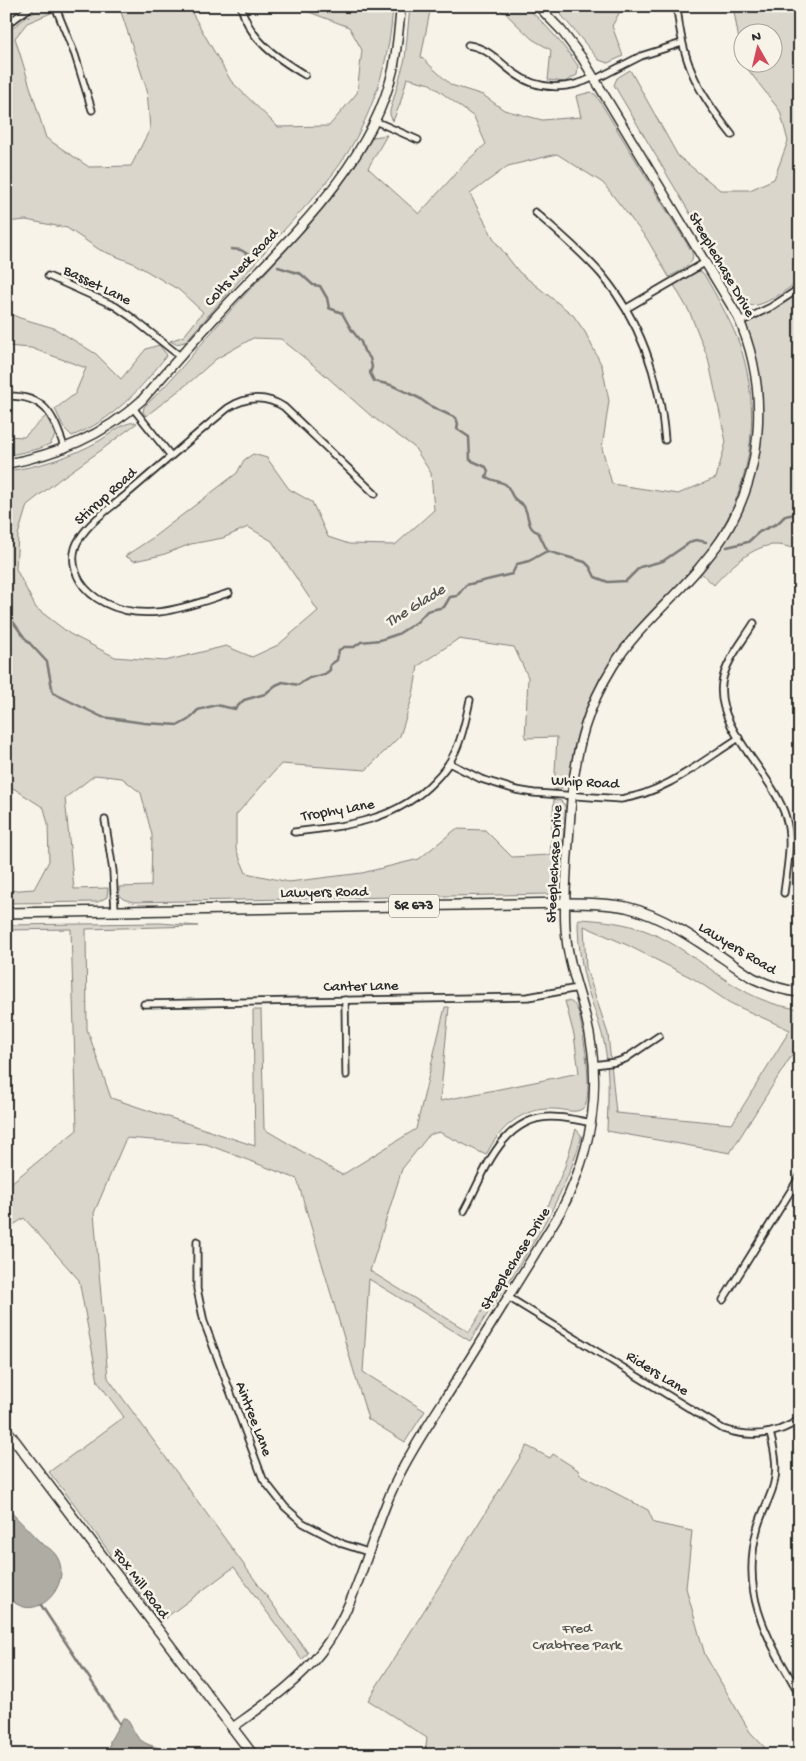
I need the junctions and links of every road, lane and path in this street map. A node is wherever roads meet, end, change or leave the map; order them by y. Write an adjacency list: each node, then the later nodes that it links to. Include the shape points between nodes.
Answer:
1 (32, 6): 7 (street)
2 (55, 6): 12 (street)
3 (241, 6): 10 (street, via 248,24 263,46)
4 (401, 6): 13 (street, Colts Neck Road, via 392,72)
5 (538, 6): 11 (street, Steeplechase Drive, via 561,30)
6 (677, 6): 8 (street)
7 (6, 25)
8 (682, 43): 11 (street, via 641,56); 14 (street, via 696,84)
9 (468, 45): 11 (street, via 490,53 518,76 538,85 574,86)
10 (305, 75)
11 (595, 78): 17 (street, Steeplechase Drive)
12 (92, 110)
13 (375, 121): 15 (street); 22 (street, Colts Neck Road, via 335,184)
14 (732, 135)
15 (418, 140)
16 (535, 212): 20 (street, via 587,259)
17 (706, 262): 20 (street); 21 (street, Steeplechase Drive)
18 (48, 276): 22 (street, Basset Lane, via 115,306)
19 (800, 288): 21 (street)
20 (627, 308): 25 (street, via 654,373)
21 (740, 322): 35 (street, Steeplechase Drive, via 755,376 758,419 754,460 742,498 719,543 626,647 604,680 580,737)
22 (181, 357): 24 (street, Colts Neck Road)
23 (6, 396): 26 (street, via 27,398 44,407 54,421)
24 (133, 408): 26 (street, Colts Neck Road, via 106,428); 27 (street)
25 (665, 440)
26 (65, 449): 28 (street, Colts Neck Road)
27 (171, 456): 29 (street, Stirrup Road, via 236,403 269,399 284,407); 30 (street, Stirrup Road, via 81,536 74,553 78,578 100,600 122,610 140,613 175,610)
28 (6, 464)
29 (375, 494)
30 (230, 593)
31 (754, 623): 33 (street, via 729,663 722,681 724,708)
32 (470, 700): 34 (street, Trophy Lane, via 459,743)
33 (739, 738): 35 (street, Whip Road, via 648,793 620,799); 38 (street, via 786,816 790,842)
34 (449, 763): 35 (street, Whip Road, via 481,779 516,790); 37 (street, Trophy Lane, via 426,790 396,811 366,821)
35 (572, 795): 39 (street, Steeplechase Drive)
36 (105, 820): 40 (street)
37 (294, 832)
38 (784, 893)
39 (564, 903): 40 (main road, Lawyers Road / SR 673); 42 (street, Steeplechase Drive, via 567,944); 43 (main road, Lawyers Road / SR 673, via 611,904 644,912 753,978 779,989)
40 (115, 911): 41 (main road, Lawyers Road / SR 673)
41 (6, 913)
42 (578, 988): 44 (street, Canter Lane, via 528,997); 47 (street, Steeplechase Drive, via 587,1019)
43 (800, 992)
44 (345, 1000): 45 (street, Canter Lane); 48 (street)
45 (144, 1004)
46 (659, 1036): 47 (street, via 625,1059)
47 (594, 1066): 49 (street, Steeplechase Drive)
48 (346, 1075)
49 (592, 1123): 51 (street, via 549,1117 518,1126 502,1141); 53 (street, Steeplechase Drive, via 582,1164 562,1211)
50 (800, 1176): 54 (street)
51 (464, 1211)
52 (197, 1241): 58 (street, Aintree Lane, via 197,1289 204,1322 263,1479 285,1507 303,1523 343,1544)
53 (508, 1297): 57 (street, Riders Lane, via 723,1429 746,1435); 58 (street, Steeplechase Drive, via 404,1464)
54 (723, 1300)
55 (800, 1419): 57 (street, Riders Lane)
56 (6, 1429): 60 (main road, Fox Mill Road)
57 (770, 1433): 59 (street, via 776,1454 776,1473 754,1541 752,1576 757,1610 769,1641)
58 (368, 1552): 60 (street, Steeplechase Drive, via 349,1603 321,1652 280,1693)
59 (800, 1695)
60 (232, 1728): 61 (main road, Fox Mill Road)
61 (253, 1755)

